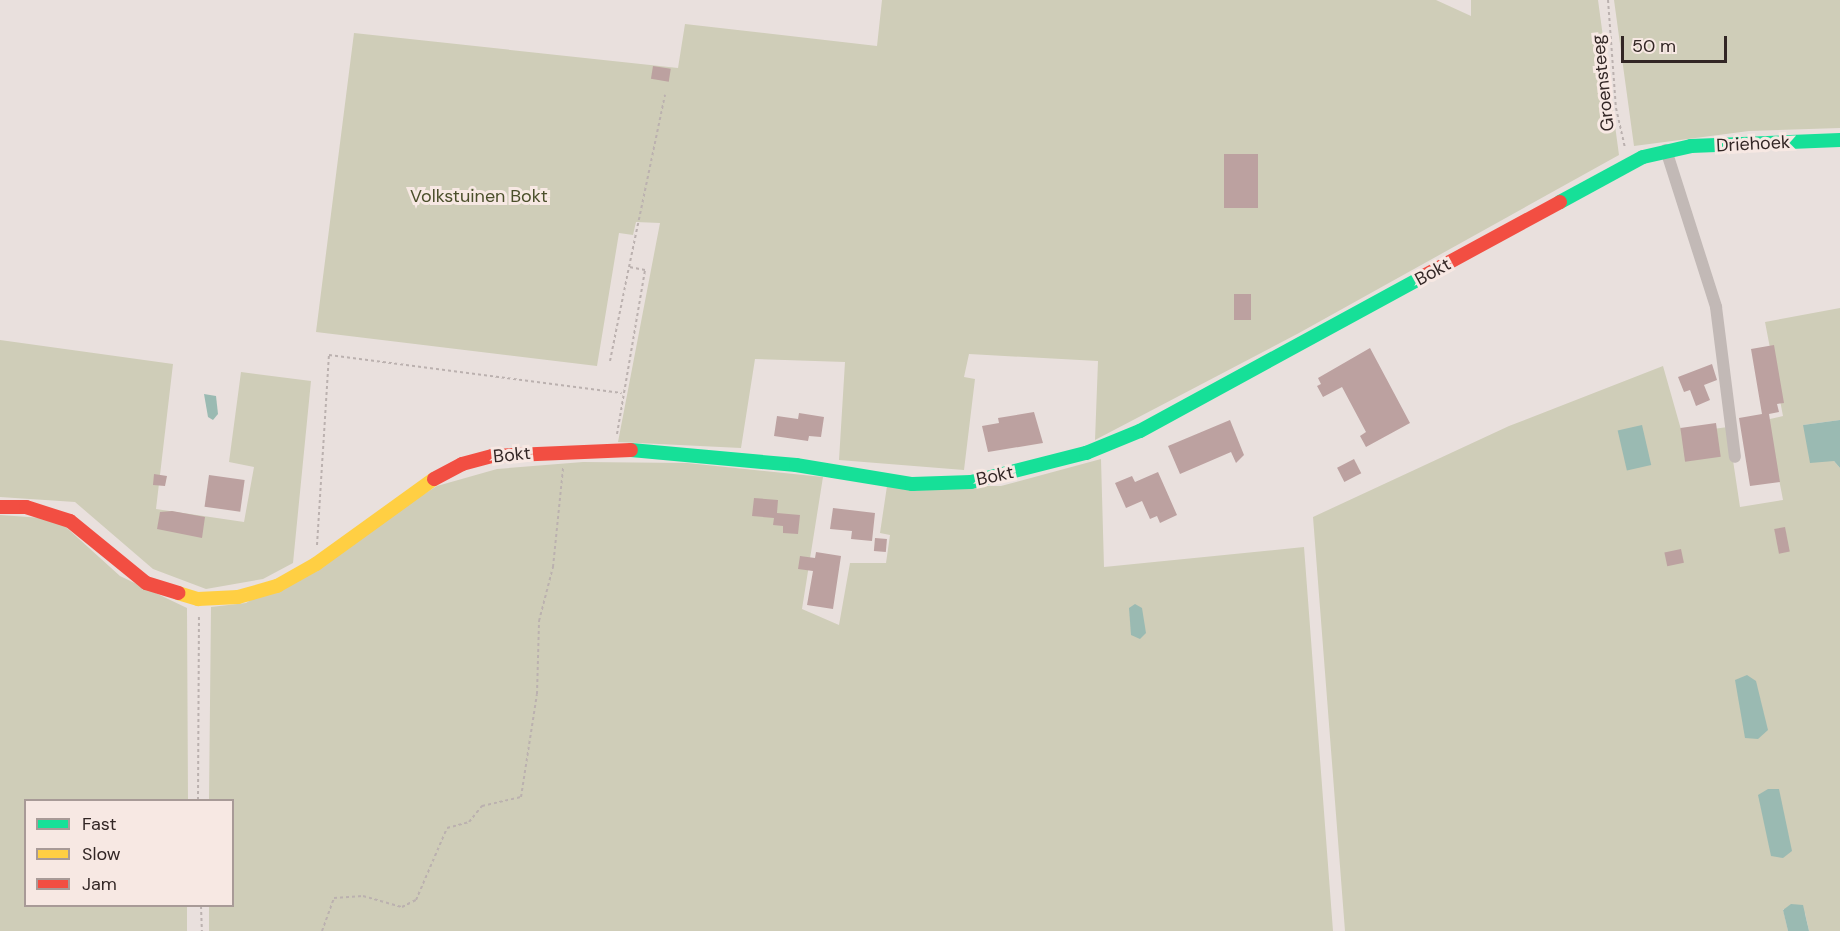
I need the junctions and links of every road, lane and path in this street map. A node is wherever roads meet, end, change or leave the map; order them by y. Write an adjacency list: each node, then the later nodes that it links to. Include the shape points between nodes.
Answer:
1 (1608, 0): 5 (path, Groensteeg, via 1616,108)
2 (664, 95): 6 (path)
3 (1840, 140): 4 (street, Driehoek)
4 (1665, 150): 5 (street, Bokt); 11 (street, via 1716,306)
5 (1629, 162): 9 (street, Bokt, via 1169,416 1086,453 1002,476 940,484 883,481 796,465)
6 (629, 267): 7 (path); 8 (path, via 645,270)
7 (610, 361)
8 (622, 393): 9 (path); 13 (path, via 329,355)
9 (615, 449): 10 (street, Bokt)
10 (565, 452): 13 (street, Bokt, via 521,452 462,464 416,488); 18 (path, via 553,567 539,621 537,694 521,797 482,806 469,822 447,828 416,900 402,907 363,896 334,898)
11 (1735, 457)
12 (0, 507): 14 (street, Bokt, via 26,507 70,521 146,583)
13 (315, 564): 14 (street, Bokt, via 259,593)
14 (198, 599): 15 (path)
15 (198, 799)
16 (201, 907): 17 (path)
17 (202, 931)
18 (322, 931)

